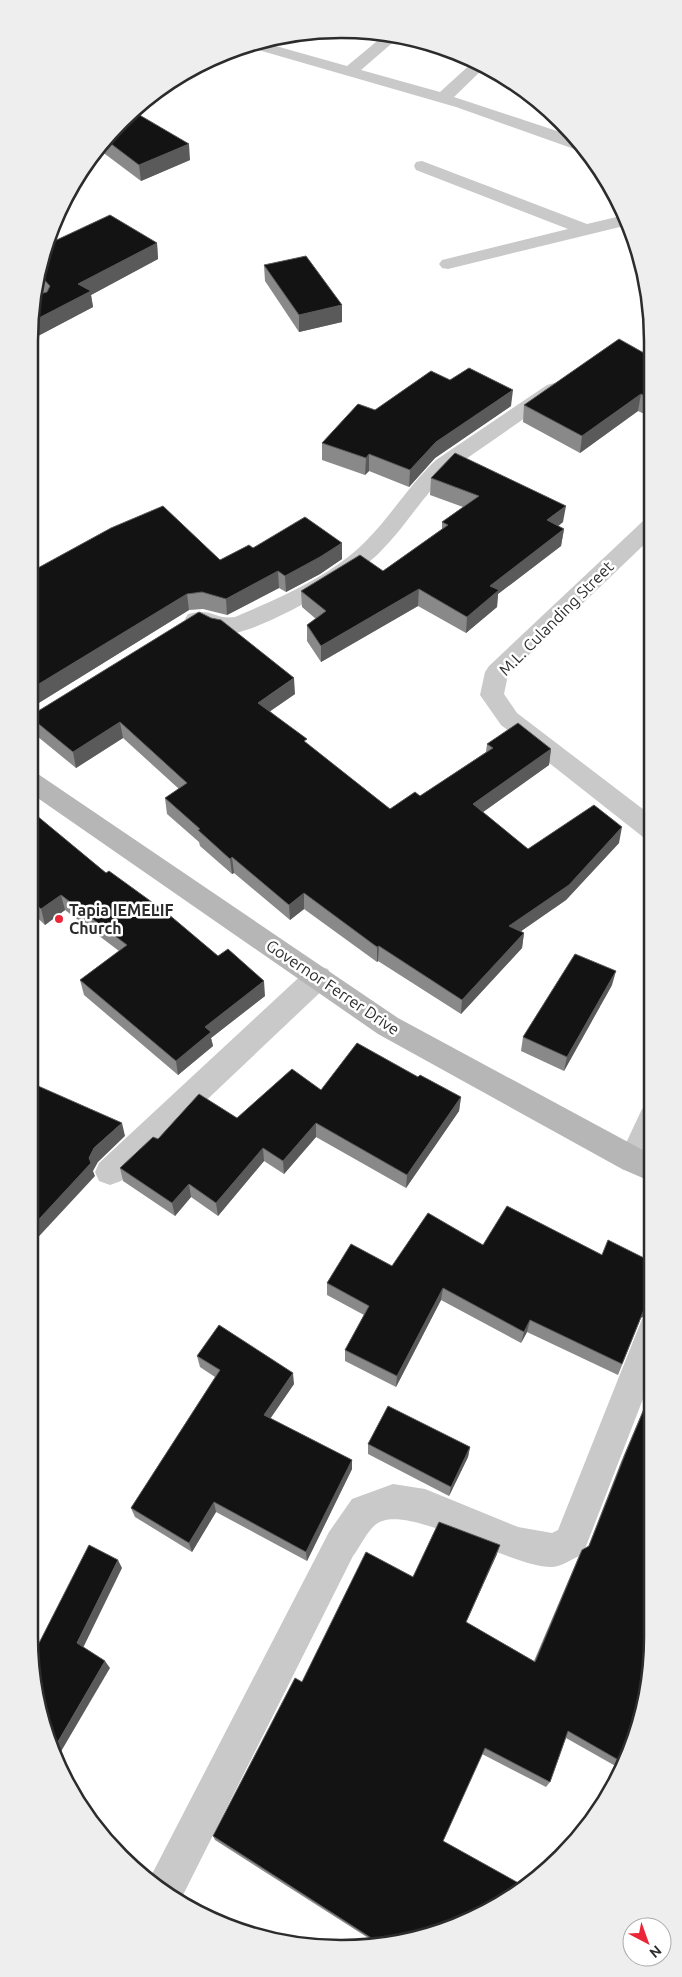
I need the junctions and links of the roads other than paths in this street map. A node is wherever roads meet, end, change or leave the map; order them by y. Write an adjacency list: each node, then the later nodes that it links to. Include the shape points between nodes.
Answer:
1 (386, 41): 4 (street)
2 (270, 46): 4 (street)
3 (475, 69): 5 (street)
4 (351, 71): 5 (street)
5 (443, 98): 7 (street)
6 (548, 119): 7 (street)
7 (539, 128): 8 (street)
8 (568, 140)
9 (422, 166): 11 (street)
10 (620, 222): 11 (street)
11 (586, 230): 12 (street)
12 (448, 264)
13 (574, 374): 15 (street, via 443,465 374,546 334,577 238,624 220,627 198,617)
14 (644, 533): 17 (street, M.L. Culanding Street, via 496,672 492,695 509,719)
15 (180, 628)
16 (38, 786): 18 (main road, Governor Ferrer Drive)
17 (644, 824)
18 (318, 977): 19 (main road, Governor Ferrer Drive, via 388,1026); 20 (street)
19 (643, 1164)
20 (110, 1172)
21 (644, 1353): 22 (street, via 571,1542 553,1550 518,1544 425,1506 393,1501 364,1511 341,1544)
22 (168, 1885)

